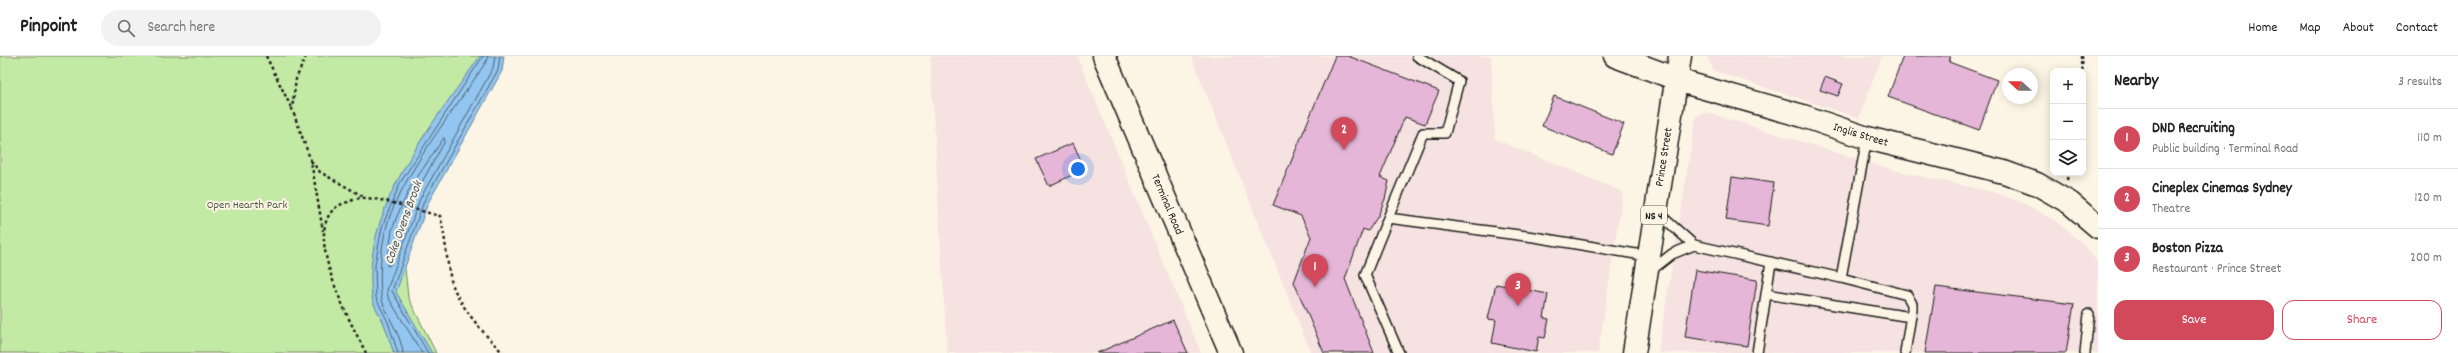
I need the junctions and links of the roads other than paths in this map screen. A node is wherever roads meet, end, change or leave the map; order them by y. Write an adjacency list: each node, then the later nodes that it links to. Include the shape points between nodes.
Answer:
1 (1104, 56): 17 (street, Terminal Road)
2 (1417, 56): 8 (lane, via 1459,81 1445,133 1423,133)
3 (1615, 56): 5 (street, Inglis Street)
4 (1680, 56): 5 (street, Prince Street / NS 4)
5 (1675, 78): 6 (street, Inglis Street); 7 (street, Prince Street / NS 4)
6 (1867, 138): 9 (street, Inglis Street, via 2004,172 2037,184 2070,203); 13 (lane)
7 (1655, 210): 10 (lane); 12 (street, Prince Street / NS 4)
8 (1388, 218): 12 (lane, via 1534,237); 18 (lane, via 1365,275)
9 (2098, 227)
10 (1694, 246): 11 (lane); 12 (lane)
11 (1771, 262): 13 (lane); 14 (lane)
12 (1646, 265): 19 (street, Prince Street / NS 4)
13 (1841, 278): 16 (lane, via 1907,295 1912,304)
14 (1766, 294): 16 (lane); 20 (lane)
15 (2089, 314): 22 (lane)
16 (1911, 317): 21 (lane)
17 (1231, 353)
18 (1399, 353)
19 (1634, 353)
20 (1757, 353)
21 (1905, 353)
22 (2085, 353)

